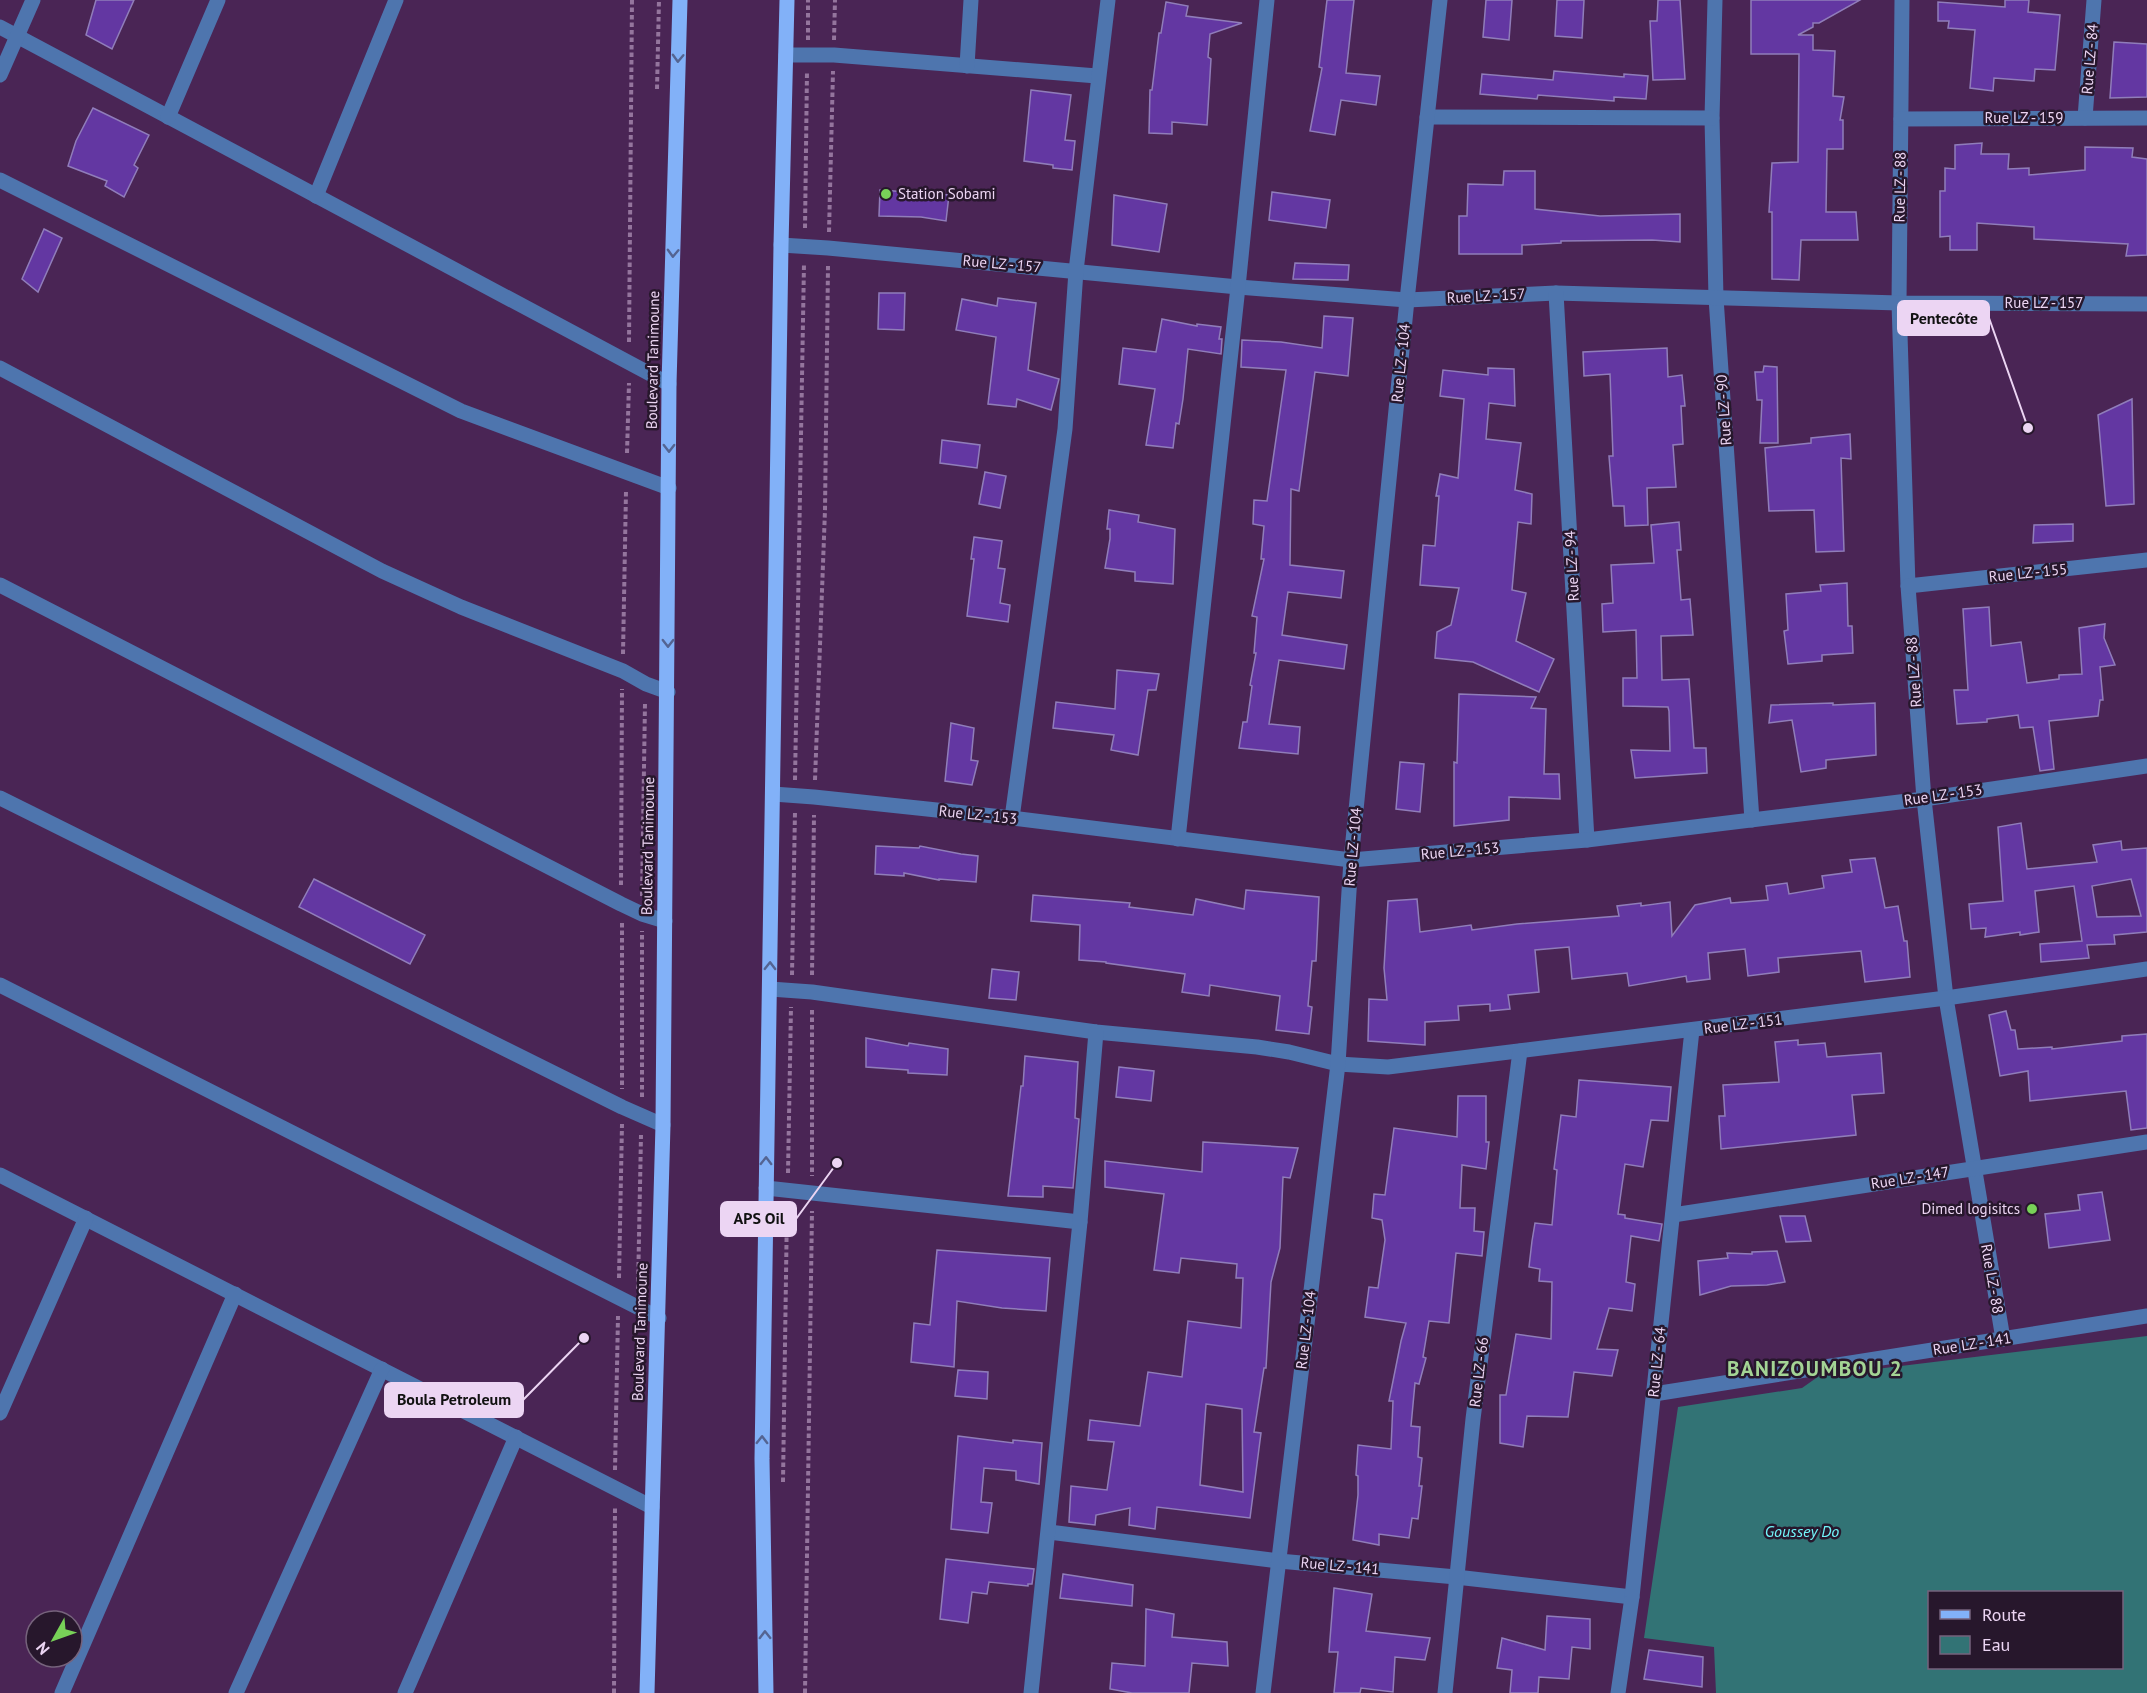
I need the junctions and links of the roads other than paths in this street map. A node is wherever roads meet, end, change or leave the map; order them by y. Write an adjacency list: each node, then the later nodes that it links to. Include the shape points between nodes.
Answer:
1 (33, 0): 14 (street)
2 (218, 0): 19 (street)
3 (396, 0): 26 (street)
4 (680, 0): 36 (main road, Boulevard Tanimoune, one-way to 36)
5 (787, 0): 15 (main road)
6 (971, 0): 16 (street)
7 (1108, 0): 18 (street)
8 (1266, 0): 29 (street)
9 (1440, 0): 20 (street, Rue LZ - 104)
10 (1716, 0): 21 (street, Rue LZ - 90)
11 (1902, 0): 24 (street, Rue LZ - 88)
12 (2094, 0): 22 (street, Rue LZ - 84)
13 (0, 27): 14 (street)
14 (17, 36): 17 (street); 19 (street)
15 (786, 55): 16 (street); 27 (main road)
16 (967, 66): 18 (street)
17 (0, 75)
18 (1097, 76): 28 (street)
19 (168, 117): 26 (street)
20 (1427, 117): 21 (street); 32 (street, Rue LZ - 104)
21 (1712, 118): 31 (street, Rue LZ - 90)
22 (2085, 118): 23 (street, Rue LZ - 159); 24 (street, Rue LZ - 159)
23 (2147, 118)
24 (1901, 119): 33 (street, Rue LZ - 88)
25 (0, 180): 37 (street, via 461,411)
26 (316, 196): 36 (street)
27 (781, 245): 28 (street, Rue LZ - 157); 43 (main road)
28 (1076, 271): 29 (street, Rue LZ - 157); 46 (street, via 1065,429)
29 (1238, 287): 32 (street, Rue LZ - 157); 48 (street)
30 (1556, 293): 31 (street, Rue LZ - 157); 32 (street, Rue LZ - 157); 49 (street, Rue LZ - 94)
31 (1716, 298): 33 (street, Rue LZ - 157); 47 (street, Rue LZ - 90)
32 (1407, 300): 50 (street, Rue LZ - 104)
33 (1899, 303): 34 (street, Rue LZ - 157); 40 (street, Rue LZ - 88)
34 (2147, 304)
35 (0, 368): 41 (street, via 382,572)
36 (669, 384): 37 (main road, Boulevard Tanimoune, one-way to 37)
37 (669, 488): 41 (main road, Boulevard Tanimoune, one-way to 41)
38 (2147, 560): 40 (street, Rue LZ - 155)
39 (0, 585): 51 (street, via 642,914)
40 (1908, 586): 45 (street, Rue LZ - 88)
41 (668, 692): 51 (main road, Boulevard Tanimoune)
42 (2147, 766): 45 (street, Rue LZ - 153)
43 (773, 794): 46 (street, Rue LZ - 153); 54 (main road, one-way to 43)
44 (0, 798): 60 (street)
45 (1924, 799): 47 (street, Rue LZ - 153); 55 (street, Rue LZ - 88)
46 (1012, 819): 48 (street, Rue LZ - 153)
47 (1752, 820): 49 (street, Rue LZ - 153)
48 (1178, 839): 50 (street, Rue LZ - 153)
49 (1587, 840): 50 (street, Rue LZ - 153)
50 (1352, 860): 59 (street, Rue LZ - 104)
51 (665, 921): 60 (main road, Boulevard Tanimoune)
52 (2147, 969): 55 (street, Rue LZ - 151)
53 (0, 985): 70 (street)
54 (770, 989): 57 (street, Rue LZ - 151); 64 (main road, one-way to 54)
55 (1946, 998): 56 (street, Rue LZ - 151); 62 (street, Rue LZ - 88)
56 (1692, 1030): 58 (street, Rue LZ - 151); 65 (street, Rue LZ - 64)
57 (1096, 1032): 59 (street, Rue LZ - 151, via 1257,1047); 67 (street)
58 (1520, 1051): 59 (street, Rue LZ - 151, via 1388,1067); 79 (street, Rue LZ - 66)
59 (1338, 1064): 78 (street, Rue LZ - 104)
60 (663, 1125): 70 (main road, Boulevard Tanimoune)
61 (2147, 1142): 62 (street, Rue LZ - 147)
62 (1974, 1168): 65 (street, Rue LZ - 147); 71 (street, Rue LZ - 88)
63 (0, 1175): 66 (street)
64 (766, 1188): 67 (street); 85 (main road, one-way to 64, via 762,1459)
65 (1673, 1215): 73 (street, Rue LZ - 64)
66 (86, 1218): 68 (street); 74 (street)
67 (1080, 1222): 77 (street)
68 (236, 1294): 72 (street); 81 (street)
69 (2147, 1316): 71 (street, Rue LZ - 141)
70 (658, 1318): 76 (main road, Boulevard Tanimoune)
71 (2003, 1339): 73 (street, Rue LZ - 141)
72 (382, 1369): 75 (street); 82 (street)
73 (1654, 1394): 80 (street, Rue LZ - 64)
74 (0, 1413)
75 (516, 1437): 76 (street); 83 (street)
76 (652, 1507): 84 (main road, Boulevard Tanimoune)
77 (1049, 1532): 78 (street, Rue LZ - 141); 86 (street)
78 (1280, 1561): 79 (street, Rue LZ - 141); 87 (street, Rue LZ - 104)
79 (1456, 1577): 80 (street, Rue LZ - 141); 88 (street, Rue LZ - 66)
80 (1632, 1597): 89 (street, Rue LZ - 64)
81 (62, 1693)
82 (236, 1693)
83 (405, 1693)
84 (647, 1693)
85 (766, 1693)
86 (1031, 1693)
87 (1263, 1693)
88 (1445, 1693)
89 (1618, 1693)

